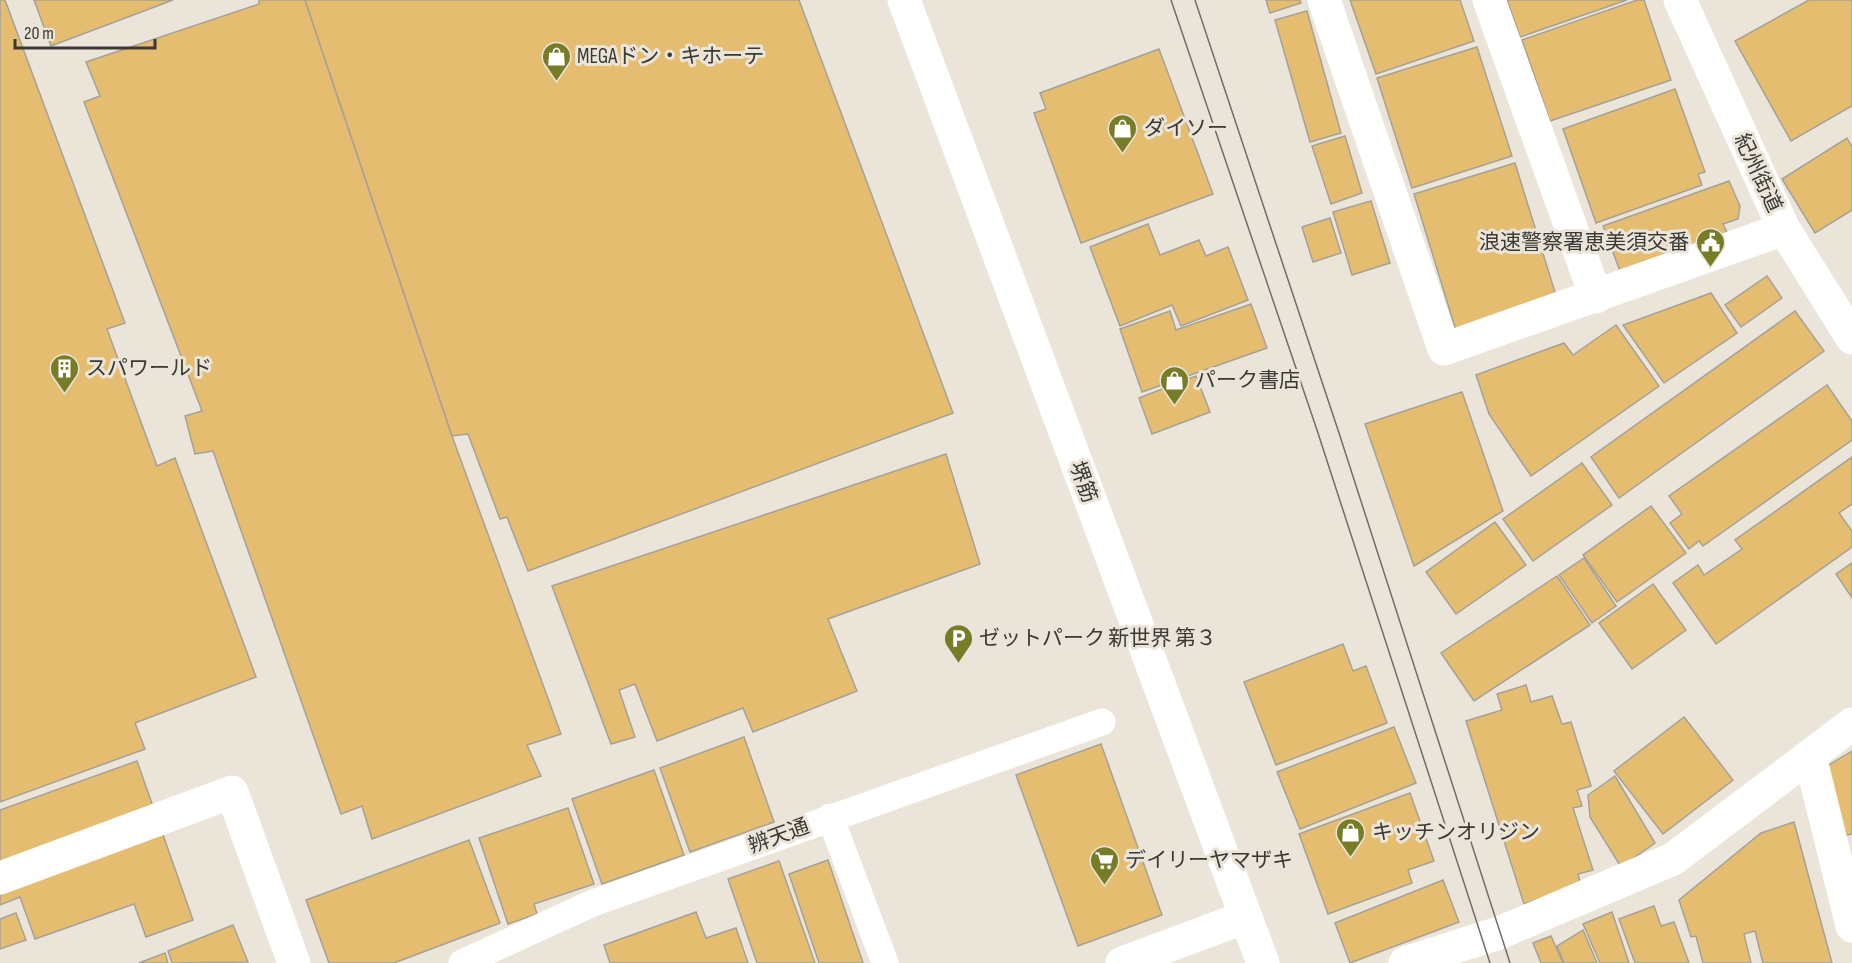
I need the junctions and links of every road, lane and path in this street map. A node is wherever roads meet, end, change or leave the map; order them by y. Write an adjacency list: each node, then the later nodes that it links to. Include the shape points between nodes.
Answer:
1 (904, 0): 13 (street, 堺筋)
2 (1324, 0): 6 (street, via 1444,349)
3 (1489, 0): 6 (street)
4 (1680, 0): 5 (street, 紀州街道)
5 (1784, 229): 6 (street); 7 (street, 紀州街道)
6 (1596, 297)
7 (1852, 338)
8 (1102, 722): 11 (lane, 辨天通)
9 (1852, 724): 10 (street)
10 (1810, 756): 14 (street); 20 (street, via 1673,859 1499,933)
11 (830, 818): 16 (lane, 辨天通, via 593,903); 17 (lane)
12 (0, 878): 15 (street, via 232,792)
13 (1246, 917): 18 (street); 19 (street, 堺筋)
14 (1852, 926)
15 (294, 963)
16 (462, 963)
17 (885, 963)
18 (1122, 963)
19 (1263, 963)
20 (1405, 963)

